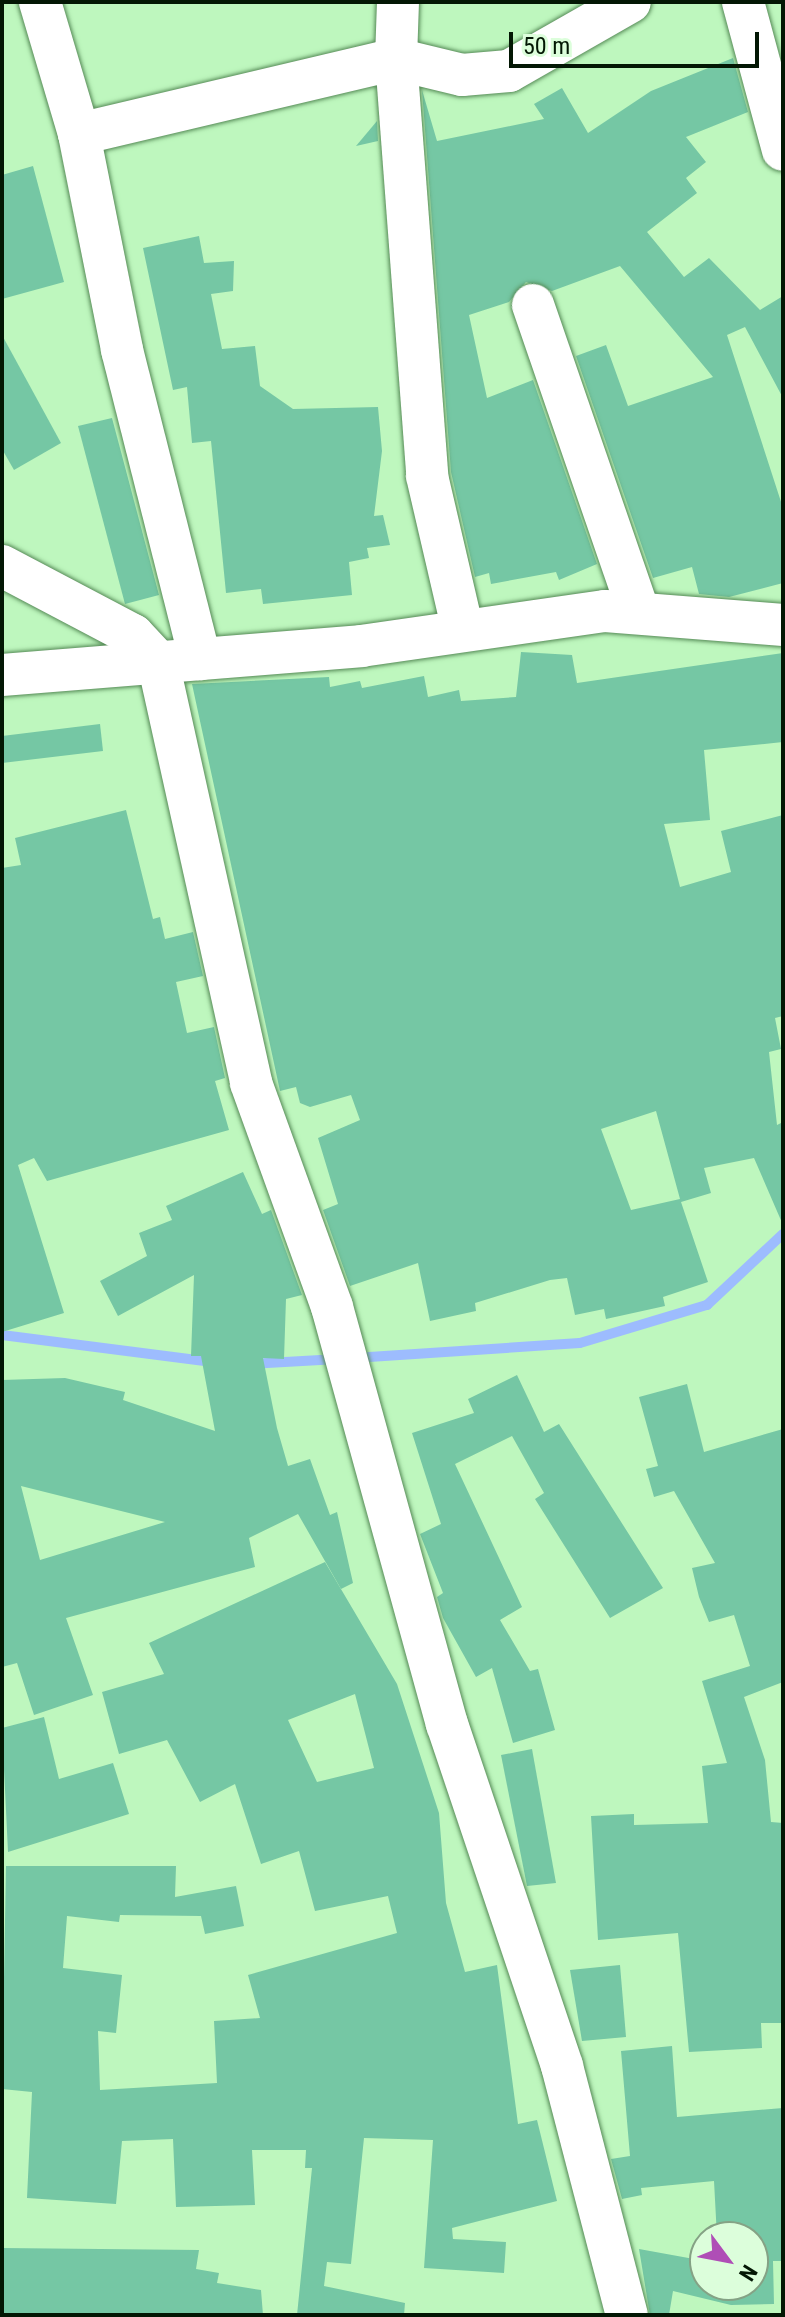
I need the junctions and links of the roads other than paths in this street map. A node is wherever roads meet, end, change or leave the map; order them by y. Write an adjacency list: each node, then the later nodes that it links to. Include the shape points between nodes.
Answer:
1 (40, 2): 6 (street)
2 (398, 2): 5 (street)
3 (630, 2): 5 (street, via 509,71 462,75)
4 (743, 2): 7 (street)
5 (396, 59): 6 (street); 12 (street, via 427,476)
6 (79, 134): 13 (street, via 122,350)
7 (783, 150)
8 (533, 305): 10 (street)
9 (2, 566): 14 (street, via 133,635)
10 (639, 612): 11 (street); 12 (street)
11 (783, 625)
12 (462, 627): 13 (street, via 361,646)
13 (200, 659): 14 (street)
14 (158, 662): 15 (street); 16 (street, via 251,1083 332,1307 447,1724 562,2066)
15 (2, 675)
16 (627, 2315)

